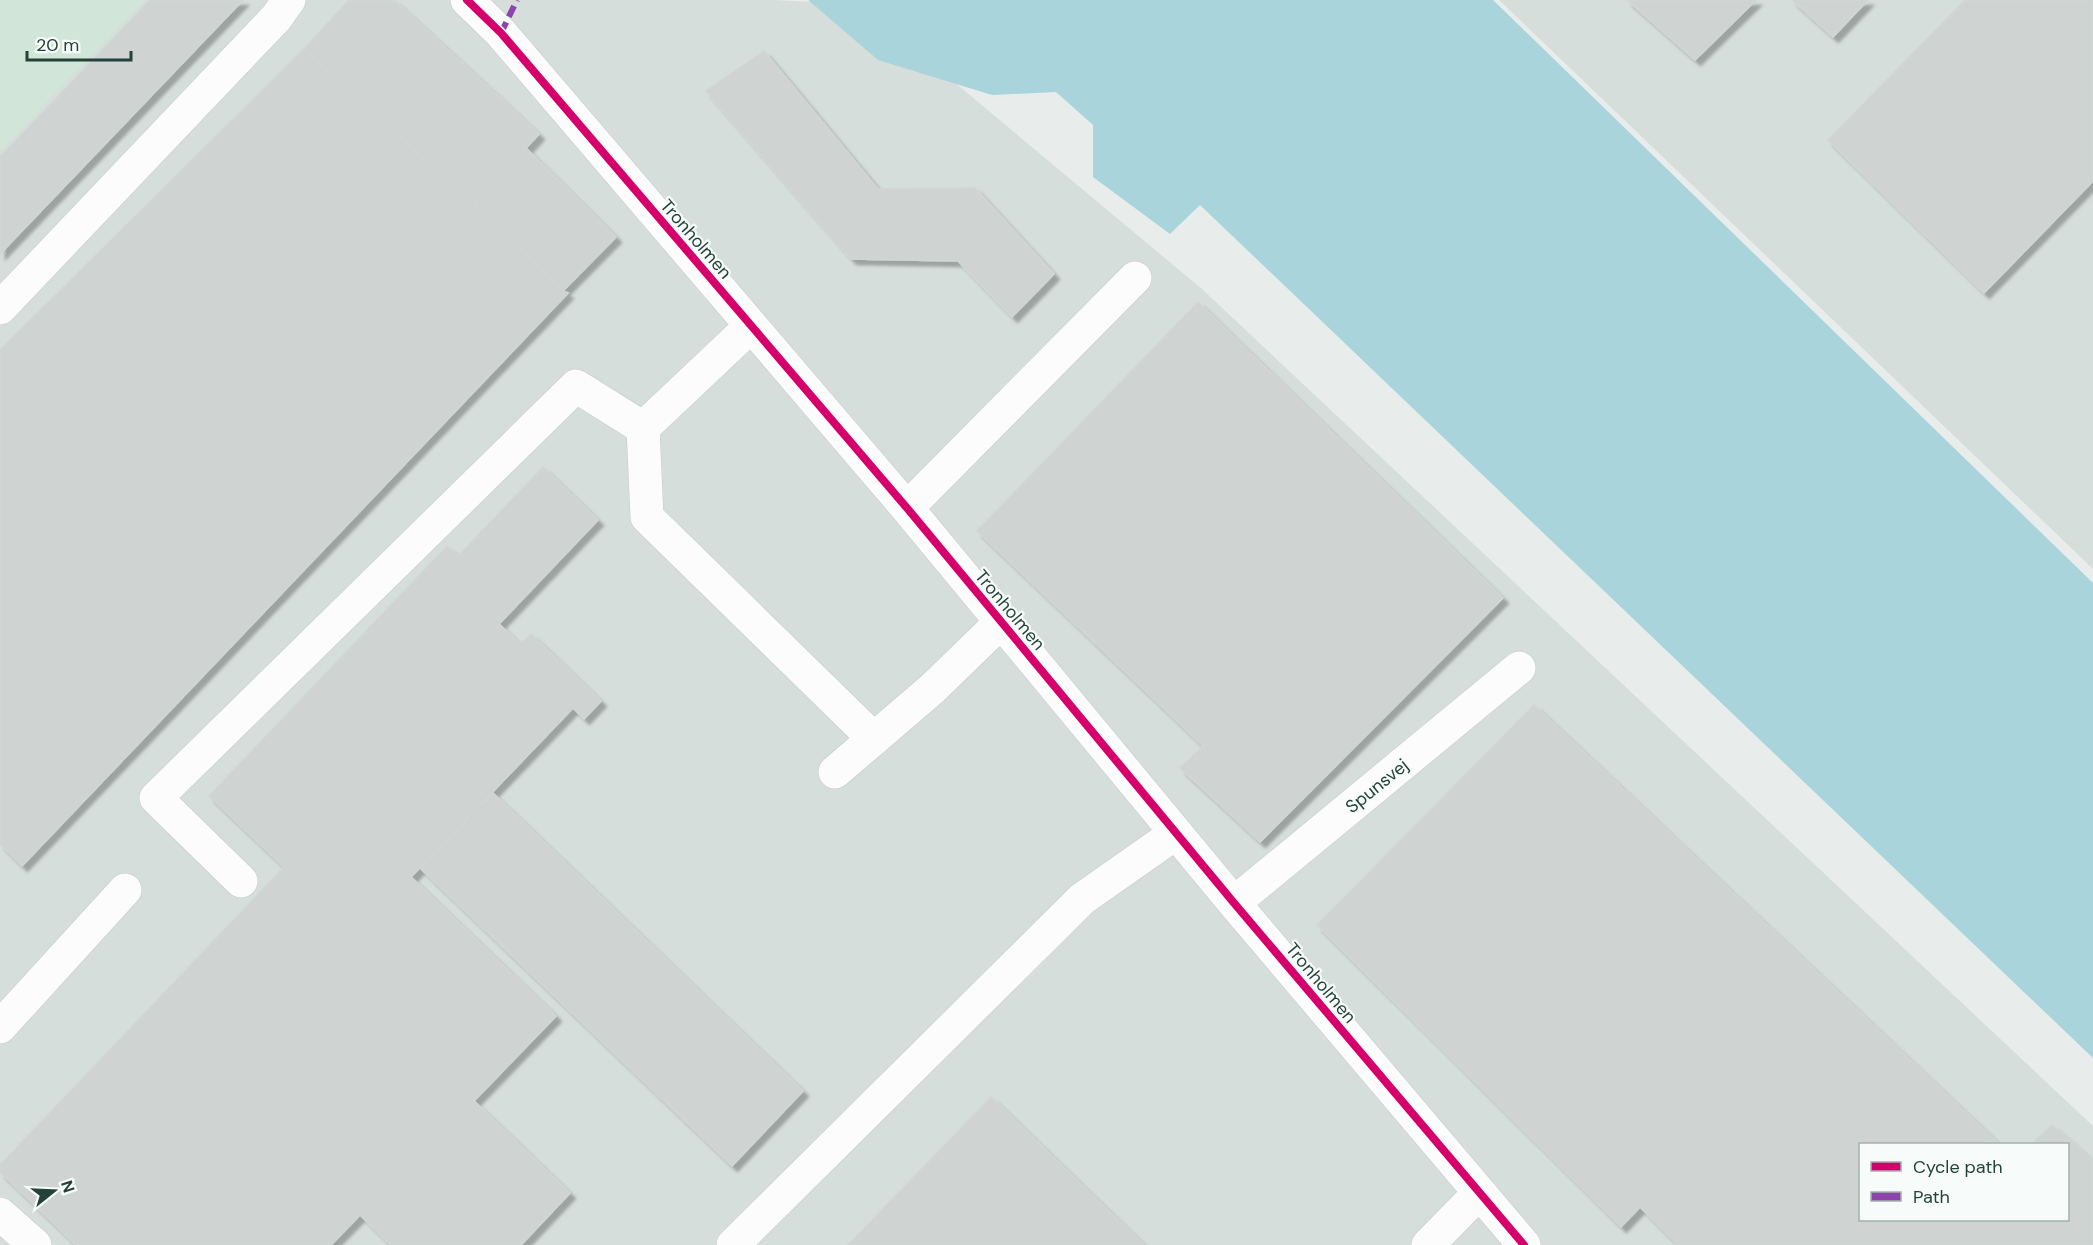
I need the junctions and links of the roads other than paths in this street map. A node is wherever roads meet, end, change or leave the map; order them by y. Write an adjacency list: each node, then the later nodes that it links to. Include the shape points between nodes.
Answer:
1 (289, 0): 4 (street)
2 (466, 0): 5 (street, Tronholmen, via 501,33)
3 (1135, 278): 7 (street)
4 (0, 308)
5 (751, 326): 6 (street); 7 (street, Tronholmen)
6 (643, 428): 10 (street, via 646,517); 13 (street, via 576,386 156,798)
7 (908, 508): 8 (street, Tronholmen)
8 (1001, 622): 10 (street); 12 (street, Tronholmen)
9 (1520, 668): 15 (street, Spunsvej)
10 (874, 739): 11 (street)
11 (835, 772)
12 (1176, 833): 15 (street, Tronholmen); 20 (street, via 1082,899)
13 (241, 881)
14 (125, 890): 16 (street)
15 (1234, 903): 17 (street, Tronholmen)
16 (0, 1026)
17 (1479, 1193): 21 (street); 22 (street, Tronholmen)
18 (0, 1214): 19 (street)
19 (35, 1245)
20 (734, 1245)
21 (1428, 1245)
22 (1524, 1245)

